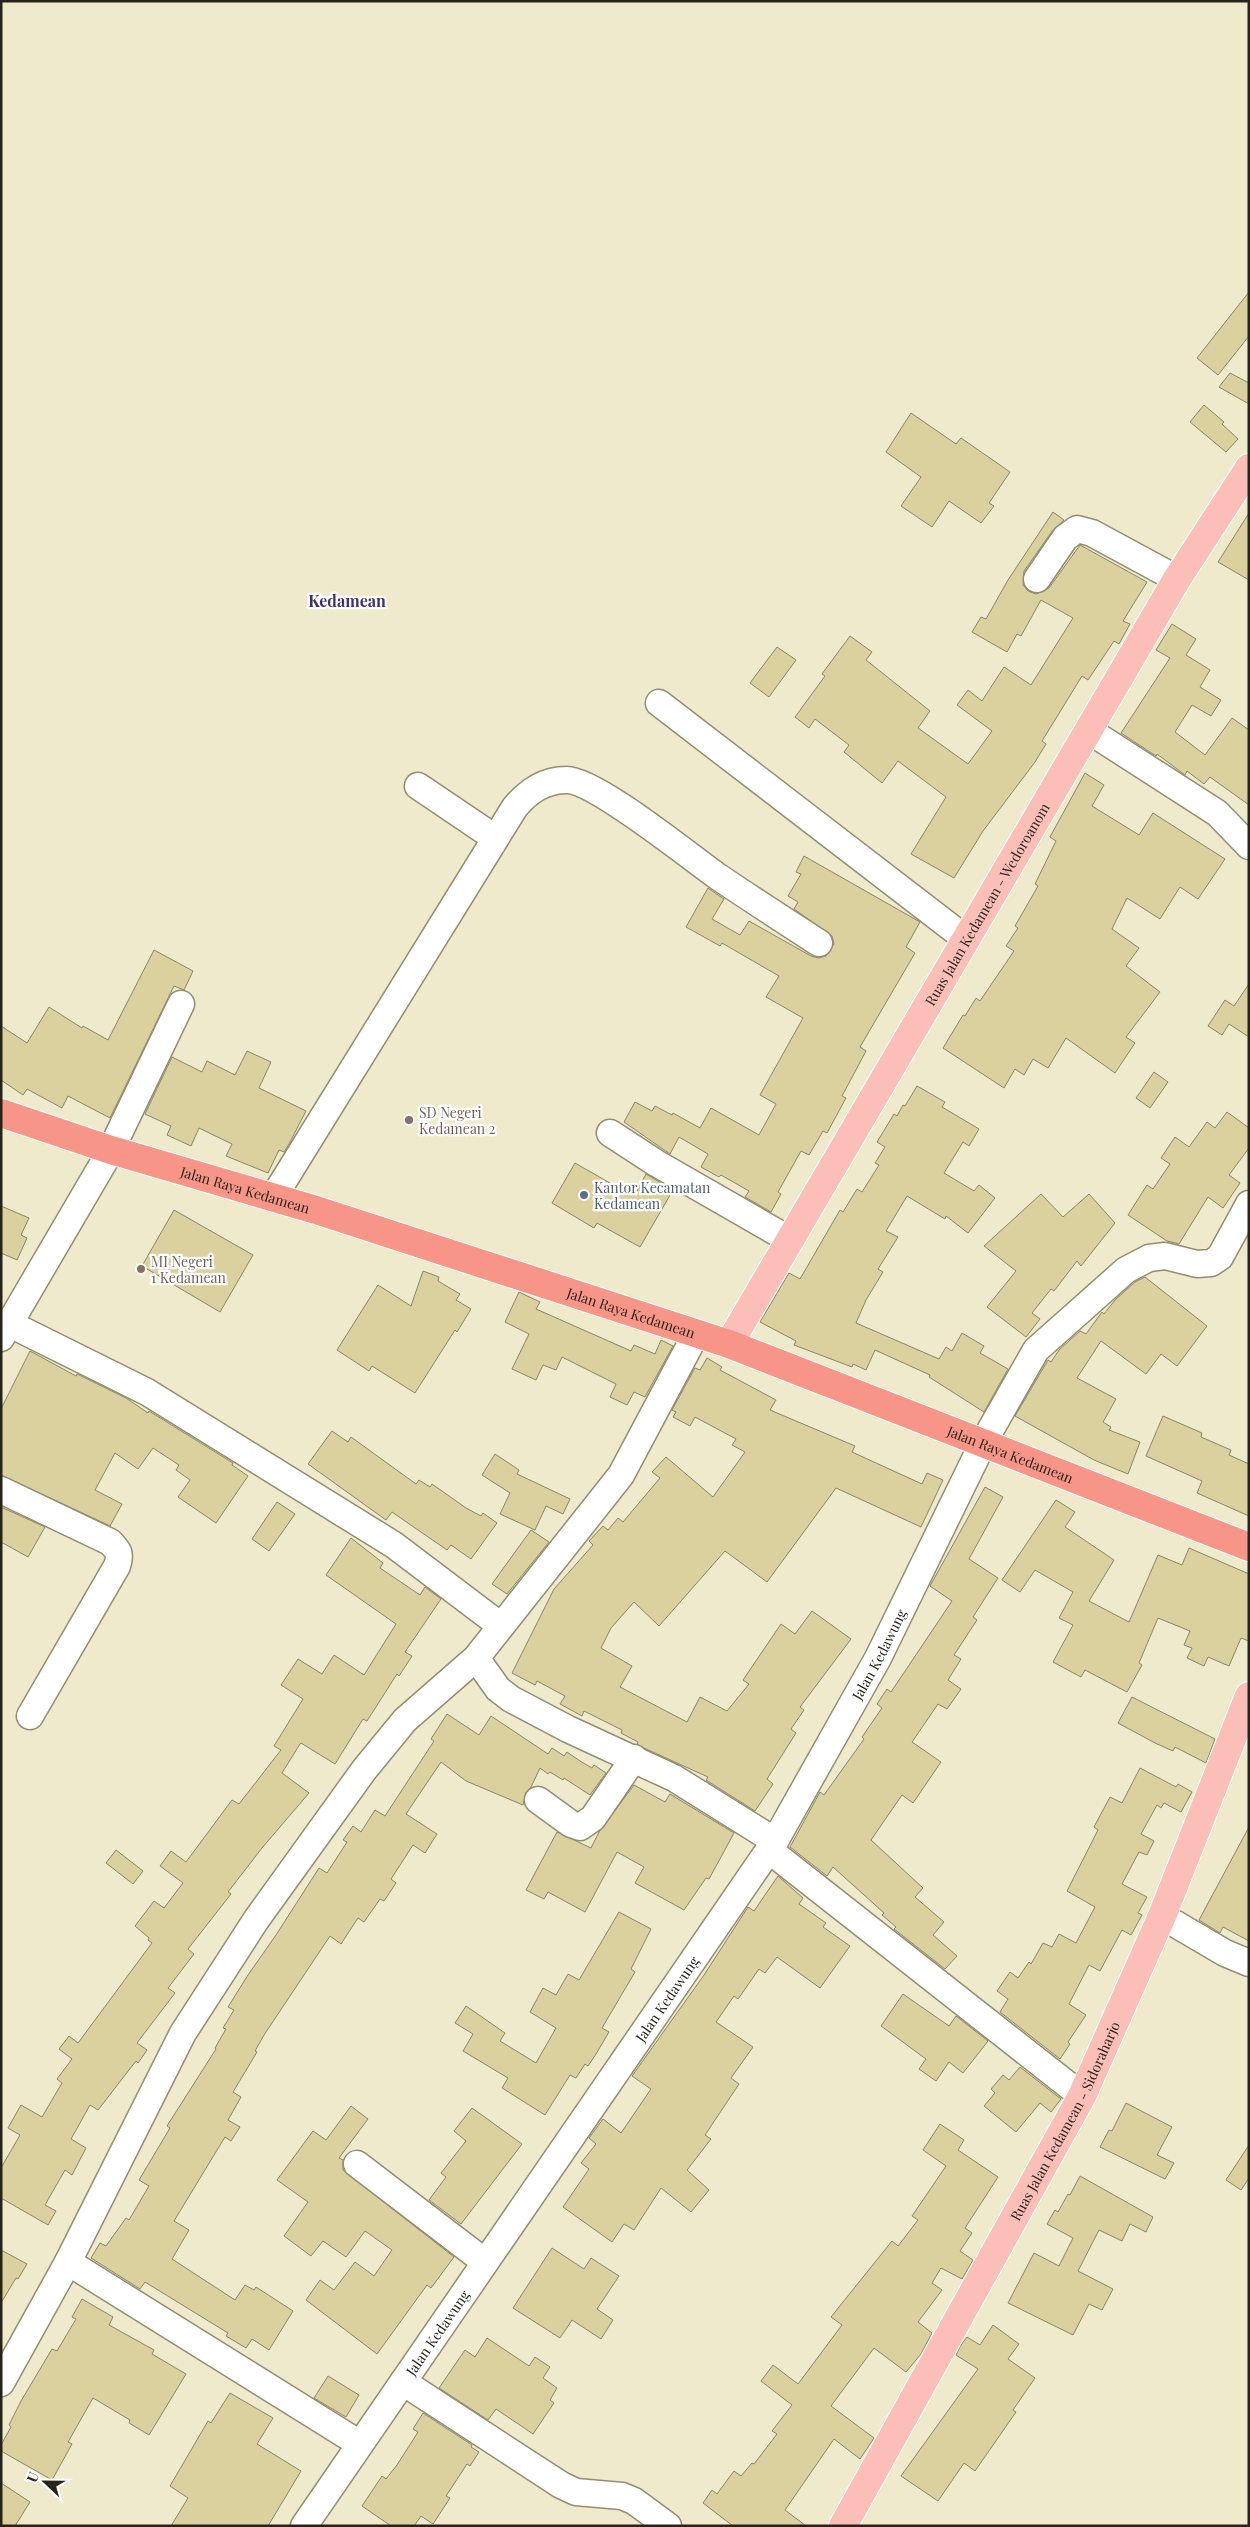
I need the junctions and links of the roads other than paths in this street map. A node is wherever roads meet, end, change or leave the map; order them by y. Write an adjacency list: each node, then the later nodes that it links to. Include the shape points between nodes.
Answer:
1 (1249, 468): 2 (main road, Ruas Jalan Kedamean - Wedoroanom)
2 (1177, 579): 3 (street, via 1092,533 1077,529 1065,538); 5 (main road, Ruas Jalan Kedamean - Wedoroanom)
3 (1037, 580)
4 (659, 704): 9 (street)
5 (1088, 730): 8 (street, via 1217,813); 9 (main road, Ruas Jalan Kedamean - Wedoroanom)
6 (418, 786): 7 (street)
7 (495, 838): 10 (street, via 515,807 532,789 568,780 587,786 658,831 716,875); 15 (street)
8 (1249, 846)
9 (966, 939): 17 (main road, Ruas Jalan Kedamean - Wedoroanom)
10 (819, 943)
11 (181, 1004): 14 (street)
12 (1, 1113): 14 (highway, Jalan Raya Kedamean)
13 (610, 1133): 17 (street)
14 (111, 1150): 15 (highway, Jalan Raya Kedamean); 18 (street)
15 (273, 1198): 19 (highway, Jalan Raya Kedamean)
16 (1249, 1204): 21 (street, Jalan Kedawung, via 1220,1257 1211,1263 1198,1264 1165,1256 1149,1258 1126,1270 1050,1336 1036,1350)
17 (790, 1240): 20 (main road, Ruas Jalan Kedamean - Wedoroanom)
18 (5, 1331): 24 (street, via 147,1392 394,1545)
19 (696, 1334): 20 (highway, Jalan Raya Kedamean); 24 (street, via 621,1475)
20 (729, 1344): 21 (highway, Jalan Raya Kedamean)
21 (983, 1443): 23 (highway, Jalan Raya Kedamean); 30 (street, Jalan Kedawung, via 878,1658)
22 (1, 1490): 27 (street, via 110,1542 119,1550 120,1556)
23 (1249, 1547)
24 (501, 1626): 25 (street)
25 (476, 1658): 28 (street, via 498,1689 511,1699); 35 (street, via 399,1727 364,1770 256,1920 183,2033)
26 (1249, 1696): 31 (main road, Ruas Jalan Kedamean - Sidoraharjo)
27 (30, 1716)
28 (634, 1758): 29 (street, via 593,1818 580,1827); 30 (street, via 674,1778)
29 (538, 1800)
30 (772, 1845): 33 (street); 36 (street, Jalan Kedawung)
31 (1162, 1916): 32 (street, via 1225,1953); 33 (main road, Ruas Jalan Kedamean - Sidoraharjo)
32 (1249, 1963)
33 (1082, 2096): 42 (main road, Ruas Jalan Kedamean - Sidoraharjo)
34 (357, 2164): 36 (street)
35 (68, 2262): 38 (street); 39 (street)
36 (485, 2262): 37 (street, Jalan Kedawung)
37 (403, 2382): 39 (street, Jalan Kedawung); 41 (street, via 561,2485 576,2492 622,2496)
38 (1, 2384)
39 (360, 2444): 40 (street, Jalan Kedawung)
40 (304, 2526)
41 (668, 2526)
42 (843, 2526)

